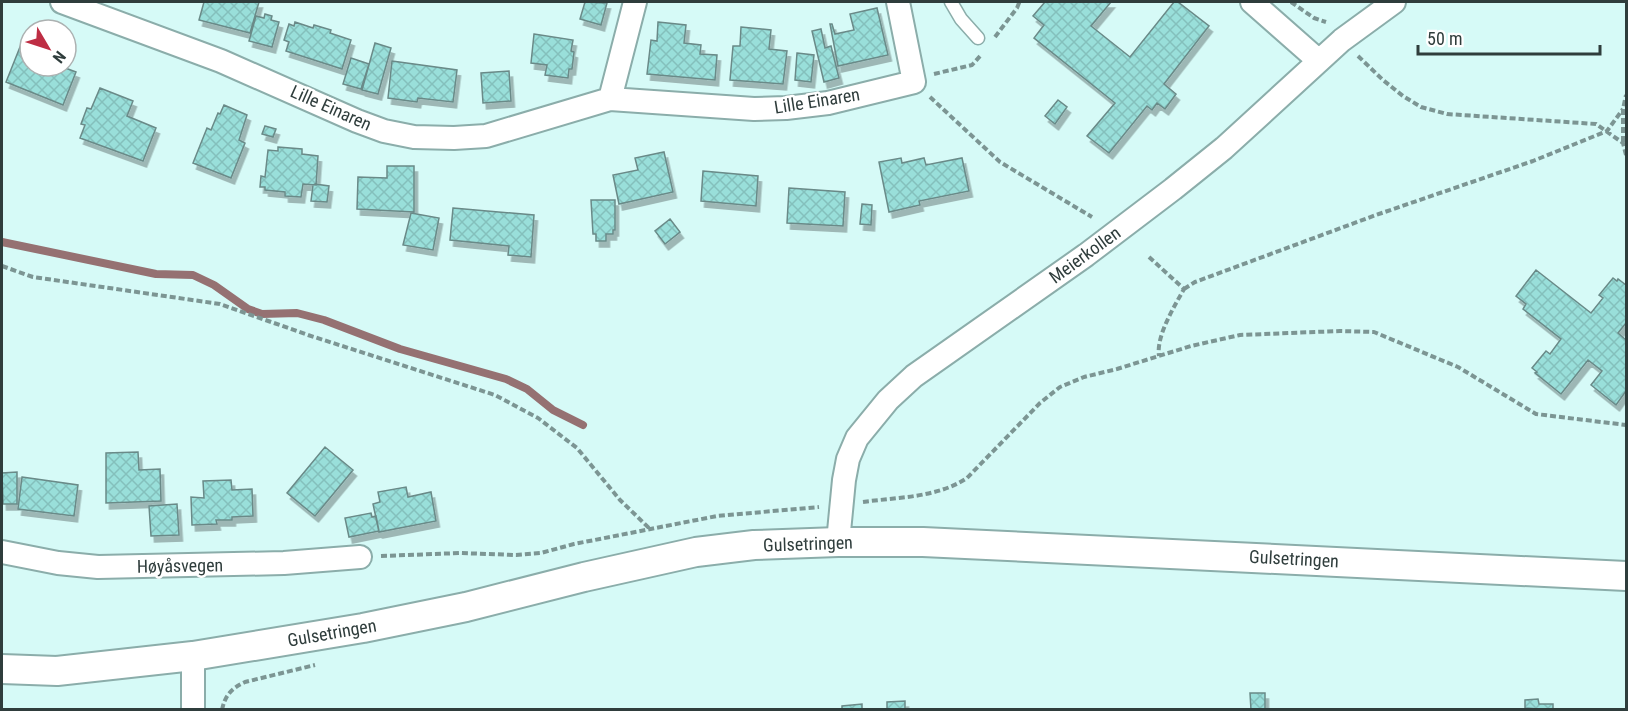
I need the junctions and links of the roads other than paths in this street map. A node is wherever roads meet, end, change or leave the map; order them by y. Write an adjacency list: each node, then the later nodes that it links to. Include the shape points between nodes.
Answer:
1 (62, 2): 9 (street, Lille Einaren, via 221,61 357,121 414,137 486,136)
2 (635, 2): 9 (street)
3 (898, 2): 9 (street, Lille Einaren, via 914,82 828,103 786,108)
4 (951, 2): 7 (lane)
5 (1252, 2): 8 (street)
6 (1394, 2): 8 (street, Meierkollen)
7 (978, 38)
8 (1319, 61): 10 (street, Meierkollen, via 1173,189 914,376 888,400 857,438 848,459)
9 (610, 99)
10 (838, 542): 13 (street, Gulsetringen, via 1019,546); 14 (street, Gulsetringen, via 696,552 363,628)
11 (2, 552): 12 (street, Høyåsvegen, via 98,567)
12 (360, 557)
13 (1626, 576)
14 (193, 656): 15 (street, Gulsetringen, via 57,671); 16 (street)
15 (2, 669)
16 (193, 710)

